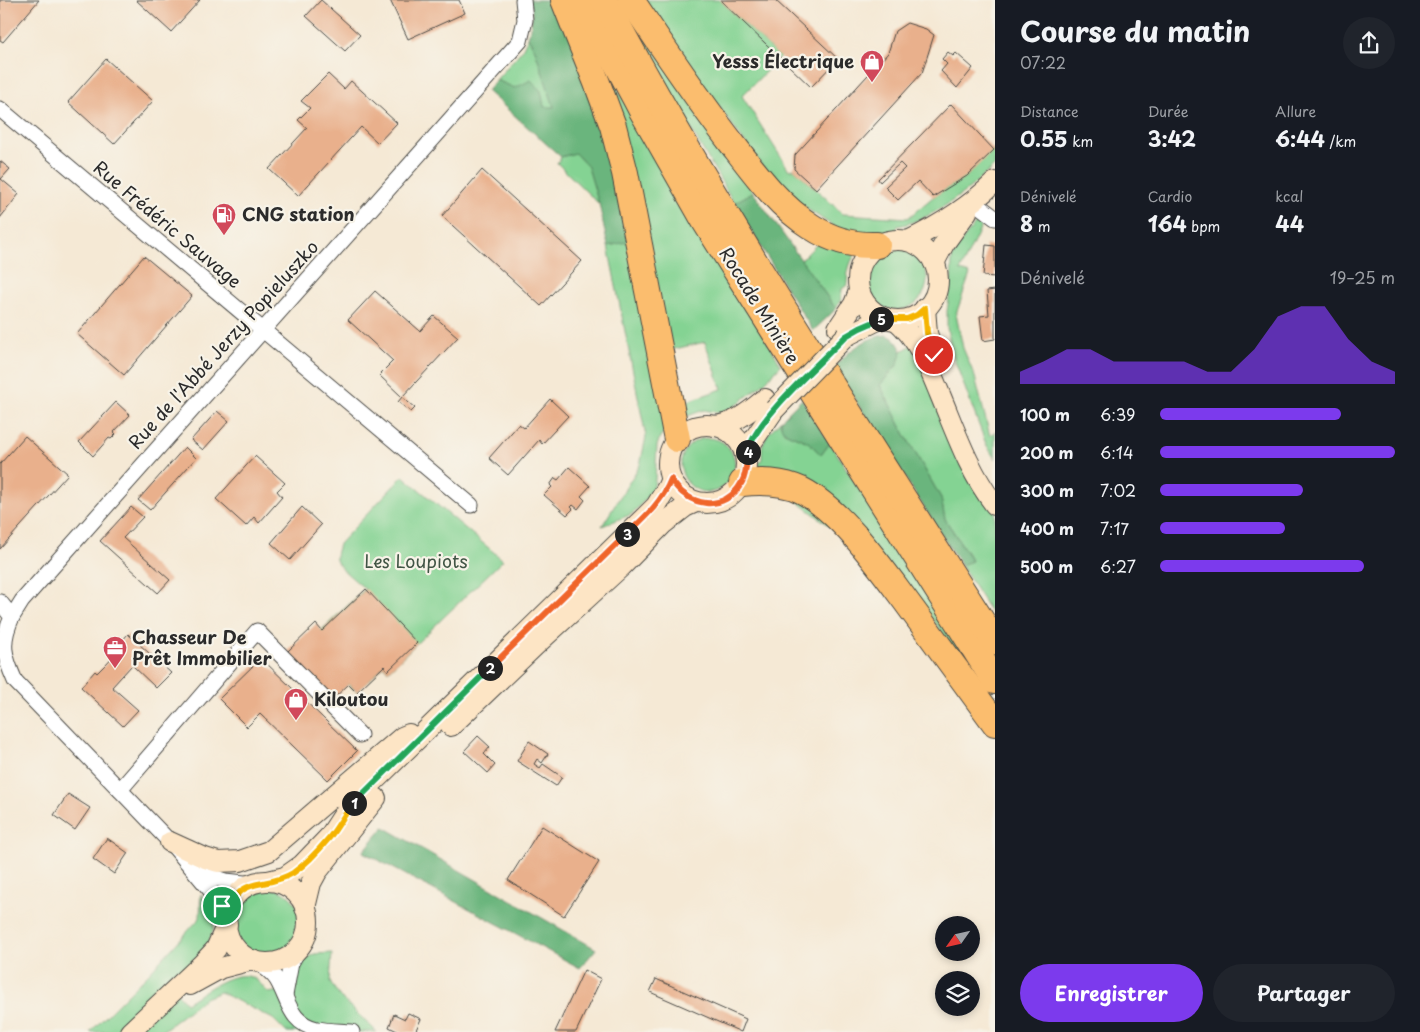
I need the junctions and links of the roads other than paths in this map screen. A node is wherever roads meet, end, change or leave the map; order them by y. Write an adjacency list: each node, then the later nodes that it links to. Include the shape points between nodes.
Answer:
1 (523, 0): 16 (street, Rue de l'Abbé Jerzy Popieluszko, via 520,41)
2 (564, 0): 20 (highway, via 597,82 620,154)
3 (582, 0): 30 (highway, Rocade Minière, via 706,223)
4 (604, 0): 29 (highway, Rocade Minière, via 724,211)
5 (631, 0): 11 (highway, via 726,136 779,201 827,236 861,246)
6 (0, 109): 16 (street, Rue Frédéric Sauvage)
7 (995, 182): 8 (main road)
8 (974, 202): 9 (street); 10 (main road); 12 (main road)
9 (995, 218)
10 (908, 241): 11 (main road, via 896,239); 12 (main road, via 923,249)
11 (877, 245): 13 (main road, via 864,257 859,268)
12 (934, 263): 14 (main road, via 937,287)
13 (859, 291): 15 (main road, via 874,312); 17 (main road)
14 (925, 308): 15 (main road, via 907,319); 23 (main road, via 927,333 934,355 974,452)
15 (891, 319): 17 (main road); 26 (main road, via 908,329 919,348 967,459)
16 (262, 330): 25 (street, Rue Frédéric Sauvage); 28 (street, Rue de l'Abbé Jerzy Popieluszko, via 22,601)
17 (842, 332): 18 (main road, bridge)
18 (770, 404): 19 (main road, via 730,424); 21 (main road, via 750,445)
19 (715, 426): 20 (main road, via 694,427); 21 (main road, via 733,434 739,441 744,449)
20 (677, 439): 22 (main road, via 669,454)
21 (744, 472): 24 (main road, via 734,494 710,504); 31 (highway, via 763,481 802,490 822,504 863,545)
22 (671, 479): 24 (main road, via 681,493); 32 (main road, via 656,506)
23 (995, 487)
24 (696, 502): 38 (main road, via 663,524 371,802 317,872 311,883)
25 (471, 505)
26 (995, 505)
27 (0, 602): 28 (street)
28 (12, 617): 34 (street, Rue de l'Abbé Jerzy Popieluszko, via 5,630 4,655 15,681)
29 (995, 642)
30 (995, 681)
31 (995, 723)
32 (432, 725): 35 (main road, via 402,737 269,851 240,862 218,862); 37 (main road, via 362,793 329,838 302,865 285,877)
33 (360, 735): 34 (street, via 257,631)
34 (120, 790): 35 (street, Rue de l'Abbé Jerzy Popieluszko)
35 (170, 842): 36 (street, Rue de l'Abbé Jerzy Popieluszko)
36 (197, 872): 37 (street, via 226,881); 39 (street, Rue de l'Abbé Jerzy Popieluszko, via 222,906)
37 (261, 883): 38 (main road, via 280,884 291,889); 39 (main road, via 235,897)
38 (306, 908): 40 (main road, via 308,929)
39 (227, 921): 41 (main road, via 232,942); 43 (main road, via 216,949)
40 (299, 949): 41 (main road, via 272,963); 42 (street, via 291,963)
41 (254, 961): 42 (street, via 276,978); 43 (main road, via 221,968)
42 (285, 995): 45 (street, via 291,1012 307,1025 315,1029)
43 (168, 996): 44 (main road)
44 (130, 1032)
45 (352, 1032)

